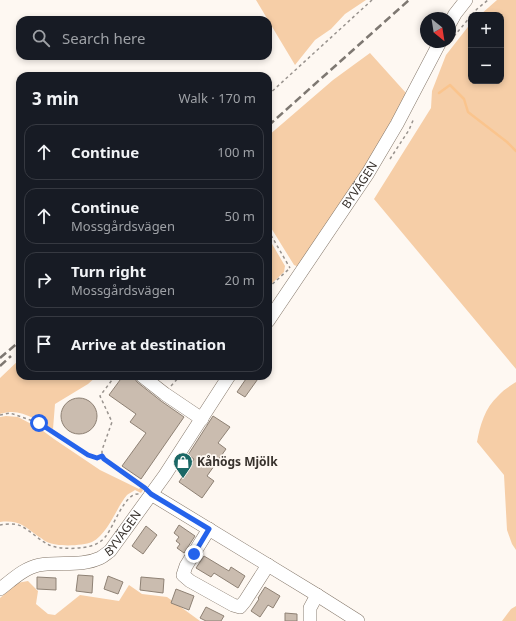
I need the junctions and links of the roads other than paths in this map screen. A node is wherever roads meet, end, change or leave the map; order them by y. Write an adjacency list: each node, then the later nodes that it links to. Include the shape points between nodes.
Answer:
1 (466, 0): 2 (street)
2 (456, 13)
3 (437, 48): 4 (street, BYVÄGEN, via 368,173)
4 (272, 315)
5 (147, 380): 7 (street)
6 (226, 380): 7 (street, BYVÄGEN)
7 (202, 419): 8 (street, BYVÄGEN)
8 (149, 497): 9 (street); 11 (street, BYVÄGEN, via 110,551 100,558 69,564 38,565 24,571)
9 (209, 529): 10 (street); 10 (street, via 186,566 183,575 190,581 240,607)
10 (268, 565): 12 (street)
11 (0, 589)
12 (317, 595): 13 (street, via 310,608); 14 (street)
13 (310, 621)
14 (358, 621)

